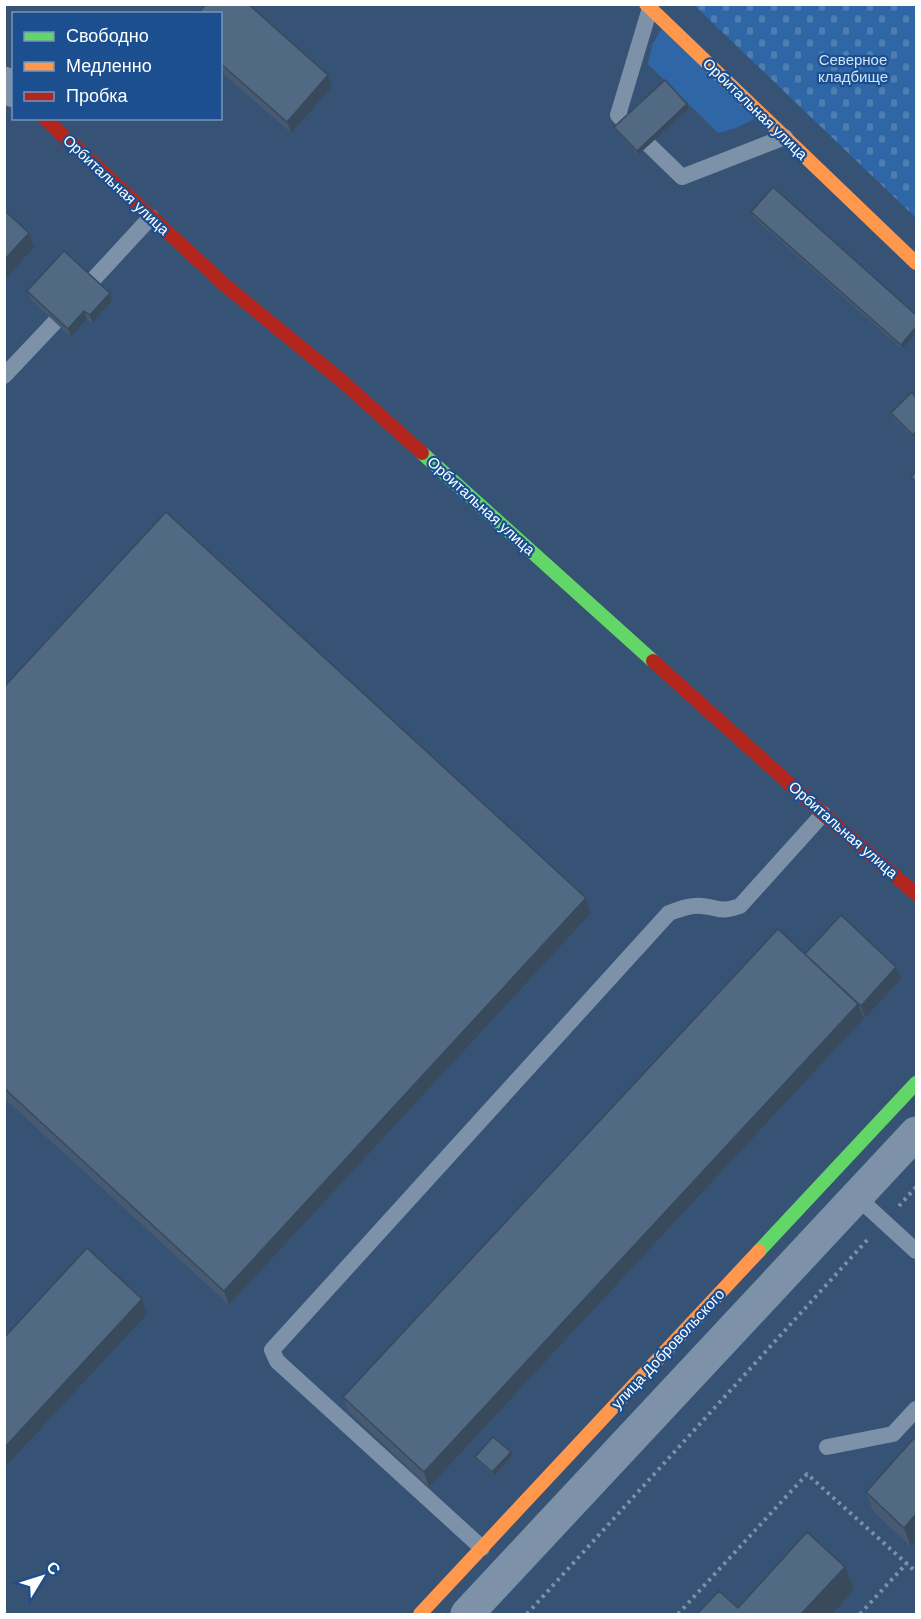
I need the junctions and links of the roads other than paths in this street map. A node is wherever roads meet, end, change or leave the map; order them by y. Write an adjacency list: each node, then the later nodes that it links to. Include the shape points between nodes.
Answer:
1 (648, 6): 3 (lane, via 618,115); 4 (street, Орбитальная улица)
2 (46, 120): 6 (street, Орбитальная улица)
3 (626, 122)
4 (785, 138): 5 (lane, via 682,177); 7 (street, Орбитальная улица)
5 (649, 145)
6 (151, 217): 8 (lane); 11 (street, Орбитальная улица, via 226,286 351,389)
7 (916, 263)
8 (91, 282)
9 (55, 322): 10 (lane)
10 (4, 376)
11 (823, 814): 12 (street, Орбитальная улица); 19 (lane, via 740,906 724,911 689,906 669,913 272,1350 277,1361)
12 (916, 894)
13 (916, 1083): 19 (street, улица Добровольского)
14 (916, 1133): 15 (street)
15 (857, 1197): 16 (lane); 21 (street)
16 (916, 1251)
17 (916, 1408): 18 (lane, via 893,1434)
18 (827, 1447)
19 (482, 1548): 20 (street, улица Добровольского)
20 (420, 1614)
21 (468, 1614)

